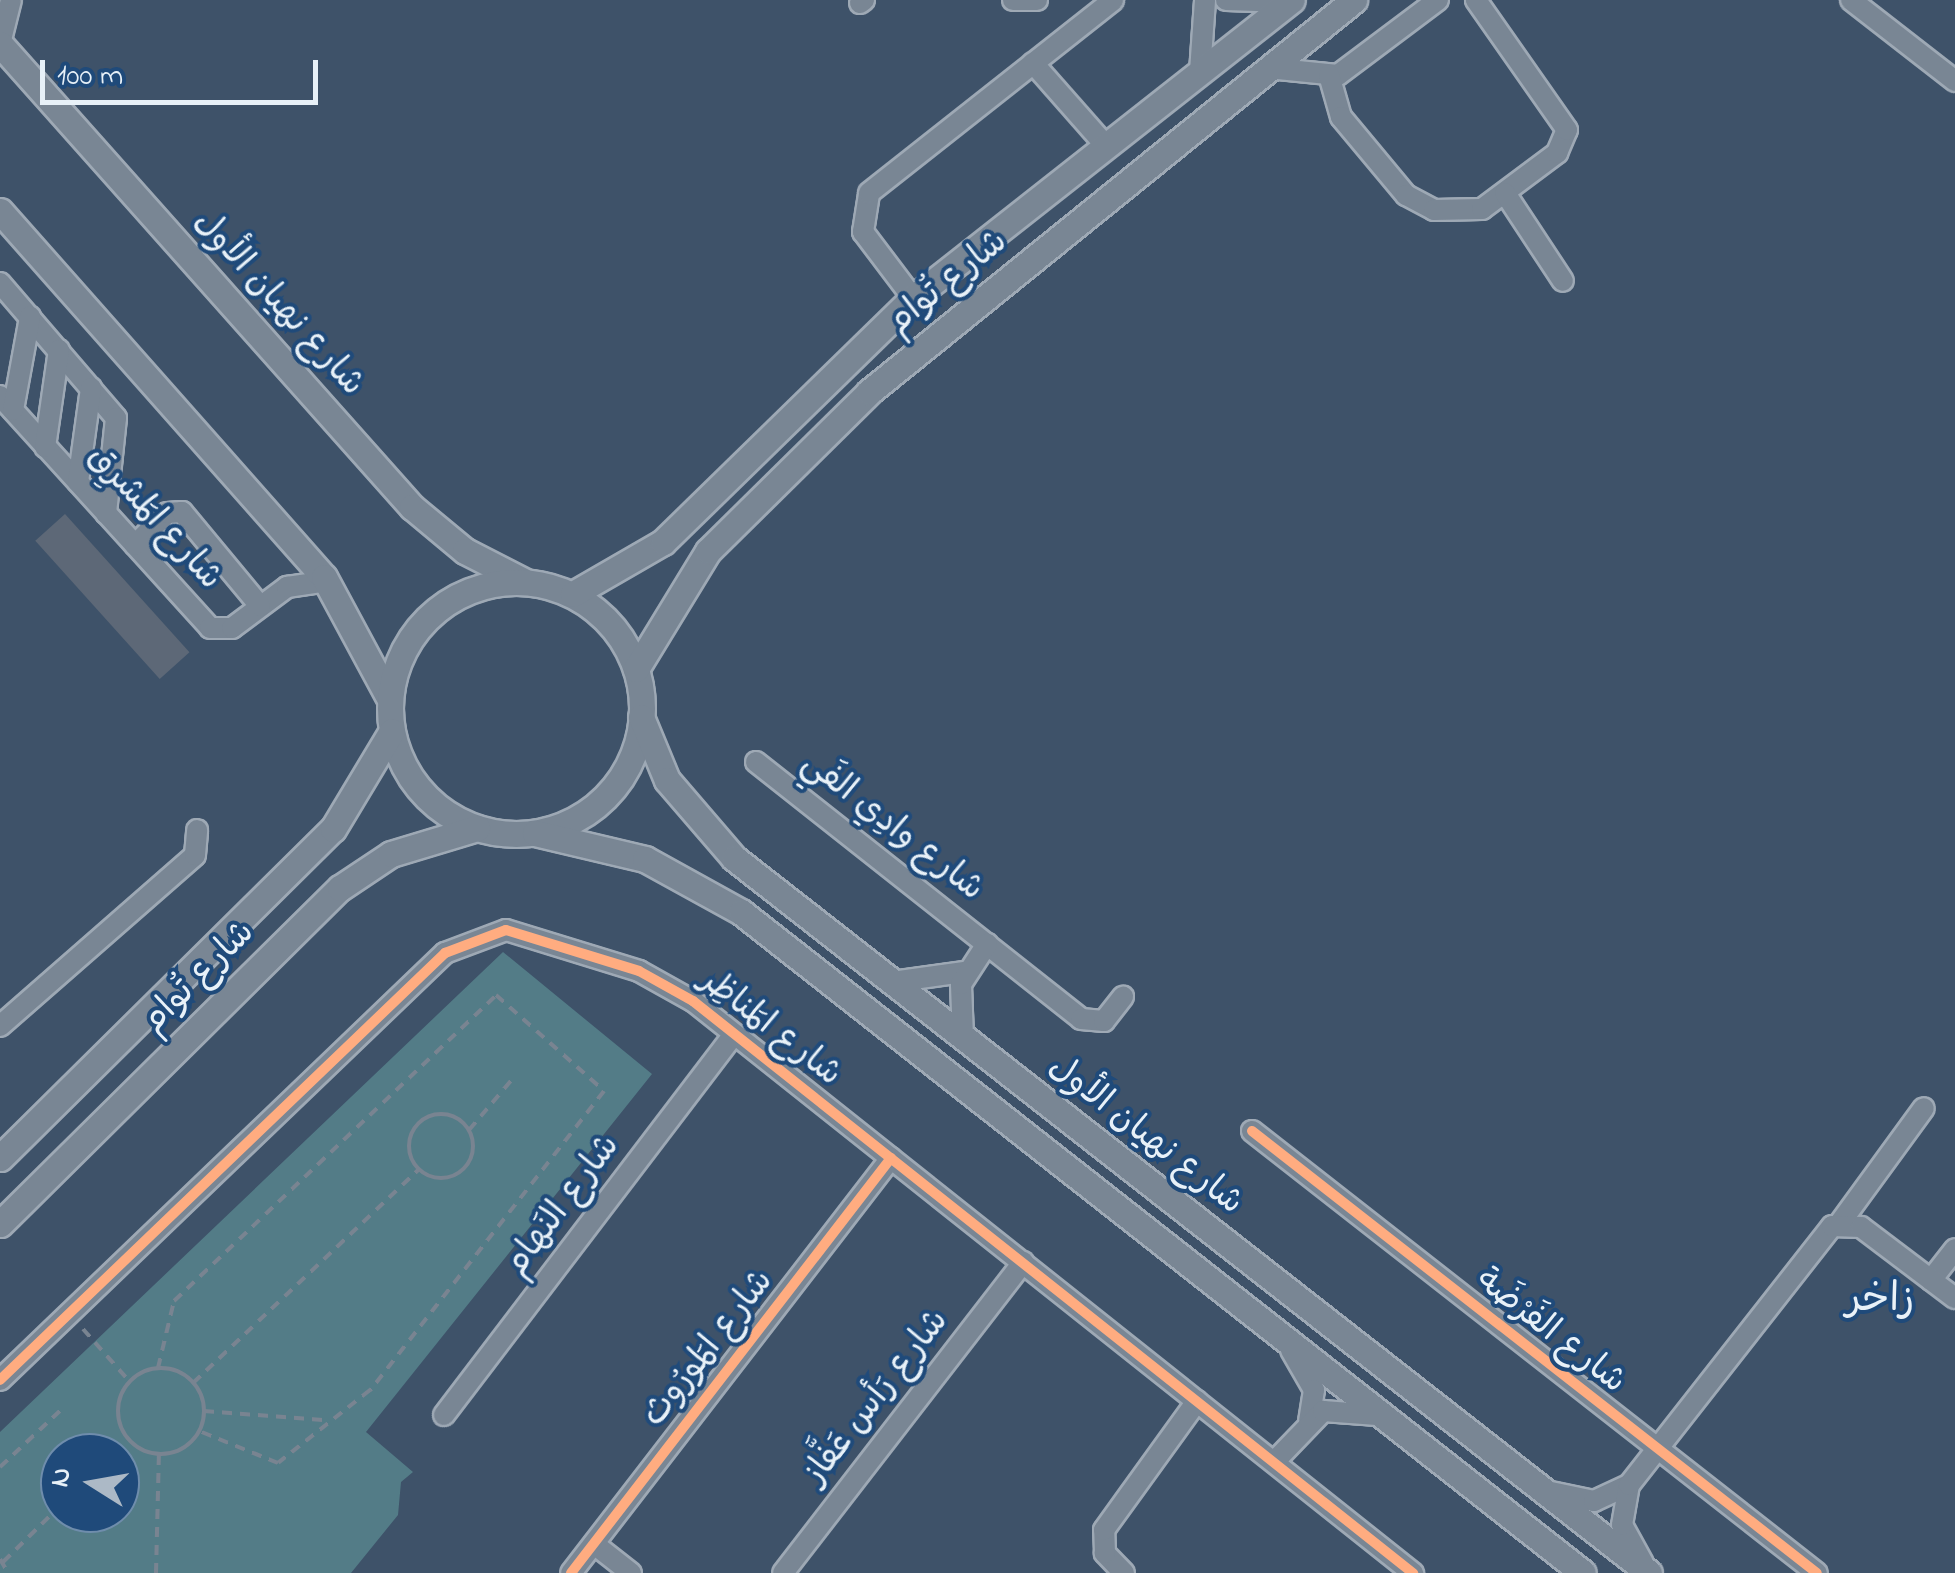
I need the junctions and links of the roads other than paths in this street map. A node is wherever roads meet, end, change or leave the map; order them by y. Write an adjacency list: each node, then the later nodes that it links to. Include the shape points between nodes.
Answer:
1 (12, 0): 12 (street)
2 (1013, 0): 3 (street)
3 (1037, 0)
4 (1205, 0): 15 (street)
5 (1226, 0): 11 (street)
6 (1354, 0): 14 (main road, شارع تُوام)
7 (1438, 0): 16 (street)
8 (1476, 0): 19 (street, via 1566,121 1557,153)
9 (1851, 0): 17 (street)
10 (1109, 1): 13 (street)
11 (1290, 1): 15 (main road, شارع تُوام)
12 (0, 44): 33 (main road, شارع نهيان الأول, via 412,507 465,551)
13 (1034, 63): 18 (street); 23 (street, via 865,200 863,232)
14 (1268, 68): 16 (street); 36 (main road, شارع تُوام, via 869,392 708,550)
15 (1200, 72): 18 (main road, شارع تُوام)
16 (1329, 75): 19 (street, via 1336,110 1406,195 1466,212)
17 (1955, 81)
18 (1107, 147): 23 (main road, شارع تُوام)
19 (1505, 193): 21 (street)
20 (0, 211): 32 (main road)
21 (1563, 281)
22 (0, 283): 24 (street)
23 (913, 298): 34 (main road, شارع تُوام, via 663,542)
24 (30, 317): 25 (street); 27 (street)
25 (59, 350): 26 (street); 28 (street)
26 (91, 388): 29 (street); 30 (street, via 118,427)
27 (6, 403): 28 (street, شارع المَشرِق)
28 (46, 446): 29 (street, شارع المَشرِق)
29 (78, 482): 30 (street, شارع المَشرِق)
30 (106, 513): 31 (street, شارع المَشرِق)
31 (136, 545): 35 (street, شارع المَشرِق, via 210,628 232,628); 35 (street, via 167,513 182,512)
32 (328, 581): 35 (street, شارع المَشرِق, via 287,587); 37 (main road)
33 (527, 582): 34 (main road); 37 (main road, via 469,590 430,615 402,654)
34 (573, 594): 36 (main road, via 612,625)
35 (260, 606)
36 (636, 668): 38 (main road)
37 (390, 700): 39 (main road)
38 (642, 717): 43 (main road, via 631,758 608,794 575,820); 46 (main road, شارع نهيان الأول, via 667,780 709,834)
39 (392, 731): 41 (main road, via 415,784); 53 (main road, شارع تُوام, via 334,830)
40 (756, 762): 44 (street, شارع وادِي الفَي)
41 (477, 828): 43 (main road); 56 (main road, شارع تُوام, via 404,848 340,888)
42 (197, 830): 48 (street, via 195,854)
43 (535, 833): 61 (main road, via 645,858 712,892)
44 (988, 944): 45 (street, شارع وادِي الفَي); 47 (street, شارع وادِي الفَي, via 1086,1022 1108,1019)
45 (964, 972): 46 (street); 50 (street)
46 (892, 982): 50 (main road, شارع نهيان الأول)
47 (1123, 996)
48 (0, 1026)
49 (734, 1036): 54 (street, شارع المَناظِر); 62 (street, شارع المَناظِر, via 639,971 506,930 467,938); 64 (street, شارع النَهام)
50 (963, 1037): 70 (main road, شارع نهيان الأول)
51 (1924, 1108): 55 (street)
52 (1252, 1131): 67 (street, شارع الفَرْضَة)
53 (0, 1158)
54 (891, 1158): 58 (street, شارع المَناظِر); 71 (street, شارع المَورُوث)
55 (1840, 1223): 59 (street, via 1861,1227); 67 (street)
56 (0, 1224)
57 (1955, 1249): 59 (street)
58 (1022, 1262): 63 (street, شارع المَناظِر); 74 (street, شارع رَأس عَفَّاز)
59 (1931, 1280): 60 (street)
60 (1955, 1298)
61 (1288, 1345): 65 (main road); 66 (street, via 1312,1383)
62 (0, 1380)
63 (1197, 1401): 68 (street, شارع المَناظِر); 75 (street, via 1104,1530 1105,1553)
64 (444, 1415)
65 (1383, 1417): 66 (street, via 1340,1406); 77 (main road)
66 (1309, 1421): 68 (street)
67 (1658, 1447): 69 (street); 79 (street, شارع الفَرْضَة)
68 (1274, 1462): 76 (street, شارع المَناظِر)
69 (1629, 1486): 70 (street, via 1586,1501); 78 (street, via 1622,1525)
70 (1539, 1488): 78 (main road, شارع نهيان الأول)
71 (594, 1544): 72 (street, شارع المَورُوث); 73 (street)
72 (571, 1573)
73 (631, 1573)
74 (783, 1573)
75 (1124, 1573)
76 (1413, 1573)
77 (1583, 1573)
78 (1649, 1573)
79 (1818, 1573)

